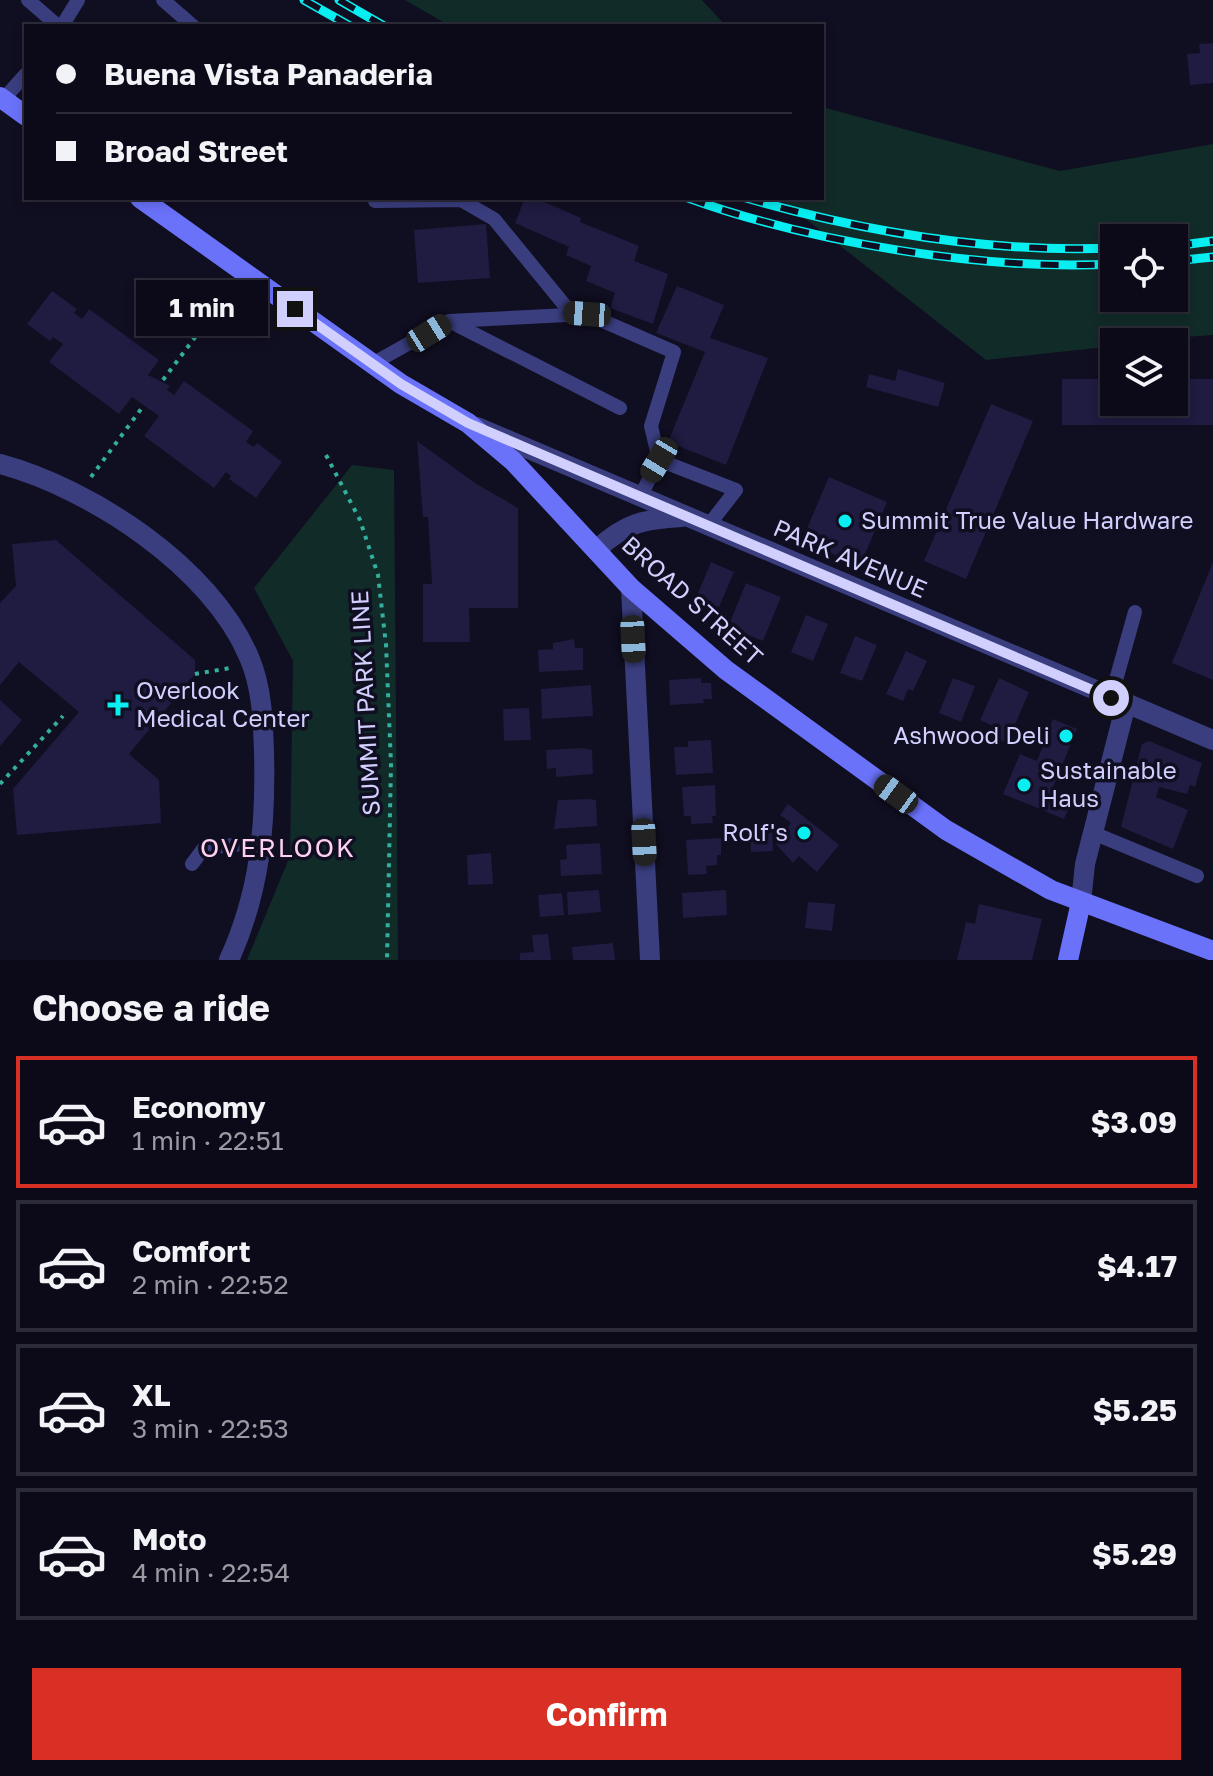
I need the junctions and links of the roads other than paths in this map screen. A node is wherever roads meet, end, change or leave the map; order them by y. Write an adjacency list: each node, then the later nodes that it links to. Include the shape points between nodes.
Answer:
1 (28, 0): 4 (lane)
2 (78, 0): 5 (lane)
3 (163, 0): 6 (lane)
4 (58, 24)
5 (61, 24)
6 (191, 24)
7 (24, 76): 8 (lane)
8 (1, 100): 9 (main road)
9 (24, 115)
10 (143, 200): 14 (main road, BROAD STREET)
11 (375, 201): 12 (lane, via 461,200 472,206 494,219)
12 (571, 313): 13 (lane); 17 (lane, via 587,314 674,352 651,426)
13 (449, 321): 14 (lane); 15 (lane)
14 (372, 364): 16 (main road, BROAD STREET)
15 (620, 408)
16 (468, 423): 19 (street, PARK AVENUE); 22 (main road, BROAD STREET, via 513,461)
17 (659, 460): 19 (lane); 21 (lane, via 736,490)
18 (0, 464): 28 (street, via 48,481 123,523 173,558 217,604 249,655 258,683)
19 (640, 497): 20 (street, PARK AVENUE)
20 (686, 517): 21 (street, PARK AVENUE); 22 (street, via 628,526)
21 (708, 526): 25 (street, PARK AVENUE)
22 (596, 550): 23 (main road, BROAD STREET)
23 (631, 588): 31 (main road, BROAD STREET, via 726,670 946,830); 34 (street)
24 (1135, 612): 25 (lane)
25 (1118, 701): 26 (street, PARK AVENUE); 27 (street)
26 (1213, 740)
27 (1093, 833): 30 (lane); 31 (street)
28 (263, 842): 29 (lane, via 204,848); 33 (street, via 251,903)
29 (192, 864)
30 (1197, 876)
31 (1081, 902): 32 (main road, BROAD STREET); 35 (main road)
32 (1213, 951)
33 (229, 960)
34 (650, 960)
35 (1068, 960)

